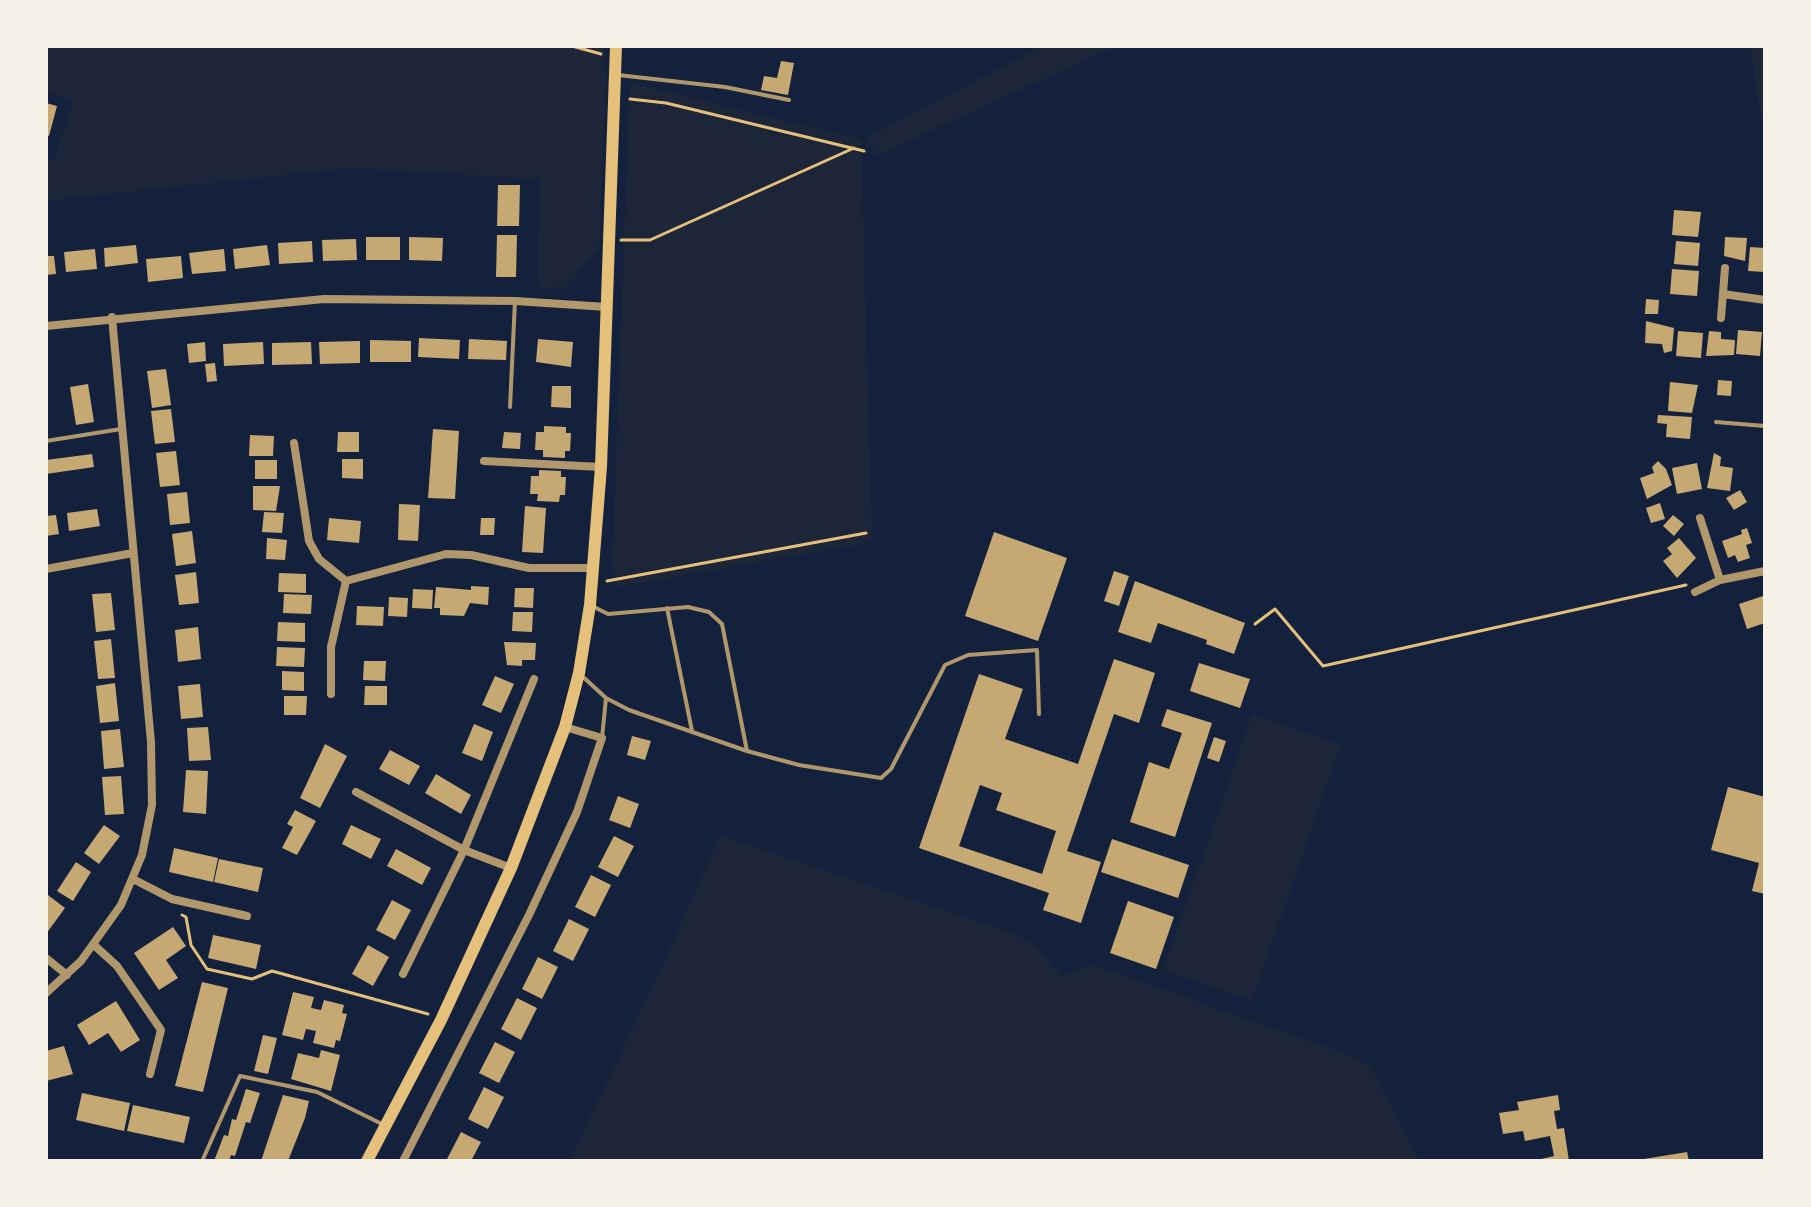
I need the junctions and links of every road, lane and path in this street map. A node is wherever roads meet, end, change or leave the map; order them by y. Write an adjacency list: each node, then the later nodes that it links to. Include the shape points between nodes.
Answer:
1 (572, 46): 2 (path)
2 (616, 52): 3 (main road)
3 (615, 75): 4 (main road); 5 (lane)
4 (614, 98): 6 (path, via 666,103); 8 (main road)
5 (789, 100)
6 (854, 148): 7 (path); 8 (path, via 650,240)
7 (864, 151)
8 (610, 240): 13 (main road)
9 (1725, 268): 10 (street)
10 (1723, 294): 11 (street); 15 (street)
11 (1765, 300)
12 (515, 301): 13 (street); 14 (street, via 324,299); 17 (lane)
13 (607, 307): 24 (main road)
14 (112, 317): 16 (street); 20 (street)
15 (1721, 318)
16 (46, 326)
17 (510, 407)
18 (1716, 422): 19 (lane)
19 (1765, 426)
20 (121, 429): 21 (lane); 27 (street)
21 (46, 441)
22 (294, 443): 32 (street, via 309,541 319,559)
23 (484, 461): 24 (street)
24 (601, 467): 28 (main road)
25 (1700, 518): 31 (street)
26 (866, 533): 33 (path)
27 (133, 553): 29 (street); 50 (street, via 153,773 148,830)
28 (594, 568): 32 (street, via 529,568 446,554); 33 (main road)
29 (46, 569)
30 (1765, 571): 31 (street)
31 (1720, 580): 34 (street)
32 (346, 581): 40 (street, via 331,647)
33 (592, 582): 35 (main road)
34 (1695, 592): 37 (path, via 1683,583 1323,666 1275,609)
35 (590, 605): 36 (lane, via 608,614); 38 (main road)
36 (667, 608): 44 (lane); 46 (lane, via 709,612 722,624)
37 (1255, 624)
38 (579, 673): 41 (lane); 43 (main road)
39 (534, 679): 48 (street)
40 (331, 694)
41 (606, 698): 44 (lane); 45 (lane)
42 (1039, 714): 46 (lane, via 1037,650 968,655 945,665 891,769 881,778)
43 (565, 727): 45 (street); 49 (main road)
44 (692, 731): 46 (lane)
45 (602, 738): 63 (street, via 577,812 535,903)
46 (747, 751)
47 (356, 792): 48 (street)
48 (464, 850): 49 (street); 55 (street)
49 (511, 868): 60 (main road, via 441,1020)
50 (133, 879): 52 (street, via 172,899); 53 (street)
51 (172, 910): 58 (path, via 186,917 191,945 207,969 252,979 272,971 418,1008 429,1015)
52 (247, 916)
53 (94, 945): 56 (street); 59 (street, via 117,966 161,1030)
54 (46, 958): 56 (street)
55 (403, 974)
56 (67, 975): 57 (street)
57 (46, 993)
58 (424, 1024)
59 (150, 1074)
60 (384, 1125): 61 (lane, via 317,1092 240,1076); 62 (main road)
61 (203, 1159)
62 (367, 1161)
63 (403, 1161)

